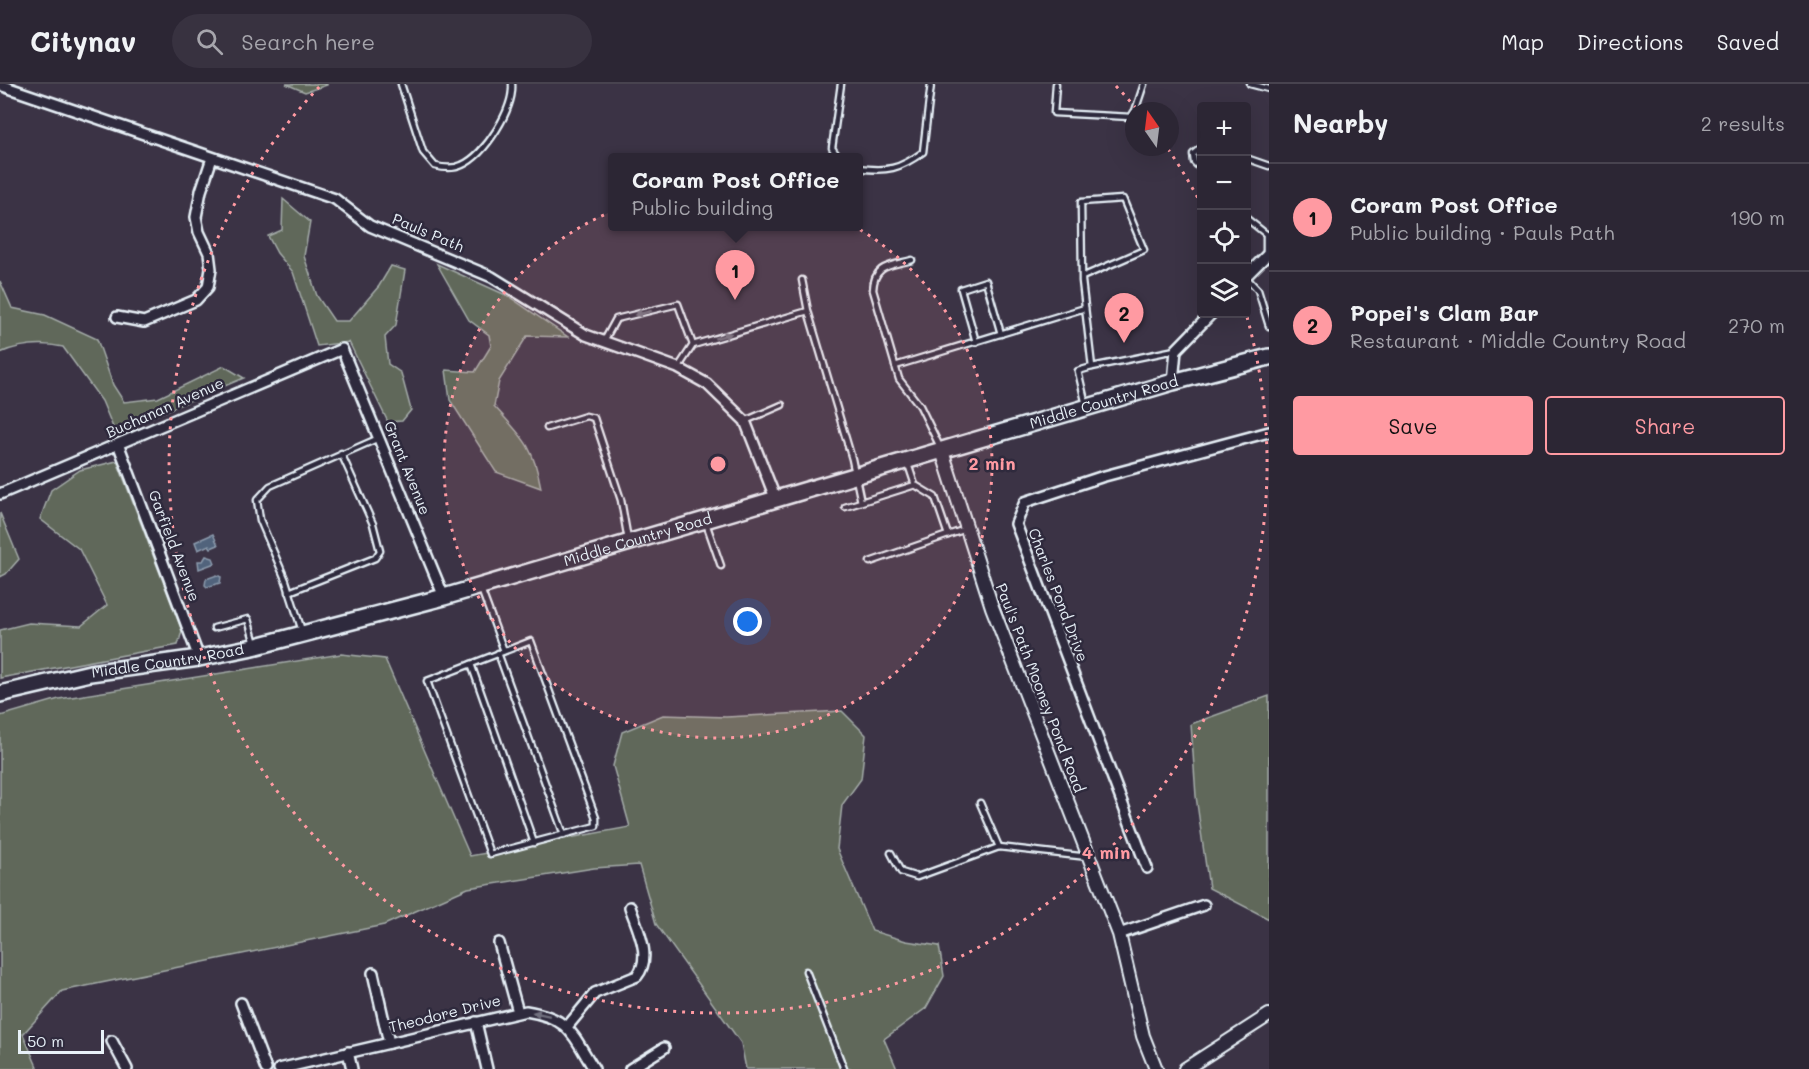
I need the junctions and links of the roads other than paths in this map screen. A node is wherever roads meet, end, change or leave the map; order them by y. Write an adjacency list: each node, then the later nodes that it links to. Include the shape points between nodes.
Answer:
1 (401, 84): 2 (lane, via 423,152 442,168 462,166 485,145 508,106)
2 (512, 84)
3 (841, 84): 13 (lane, via 832,148)
4 (931, 84): 18 (lane, via 923,152 903,166)
5 (1056, 84): 11 (lane, via 1054,113)
6 (1144, 84): 10 (lane)
7 (1250, 84): 9 (lane)
8 (0, 85): 14 (street, Pauls Path)
9 (1269, 89)
10 (1138, 102)
11 (1125, 117)
12 (1197, 151): 16 (lane, via 1193,154)
13 (836, 153)
14 (212, 158): 29 (street, via 196,217 209,253 208,287 196,300 144,322); 33 (street, Pauls Path, via 335,199 370,226 492,277 586,335)
15 (1251, 160): 17 (lane)
16 (1197, 165)
17 (1269, 166)
18 (863, 169)
19 (1251, 222): 20 (lane)
20 (1267, 235): 21 (lane)
21 (1268, 254): 23 (street)
22 (912, 260): 39 (lane, via 879,270 874,277 876,308)
23 (1251, 272)
24 (1082, 277): 24 (lane, via 1081,202 1123,199 1144,250); 27 (lane)
25 (802, 280): 28 (lane)
26 (1251, 282): 31 (lane, via 1258,290)
27 (1085, 308): 32 (lane); 40 (lane)
28 (808, 311): 35 (lane, one-way to 28); 53 (lane)
29 (117, 317)
30 (1206, 318): 37 (street)
31 (1269, 326)
32 (1001, 334): 34 (lane); 34 (lane, via 986,281 961,289)
33 (603, 341): 35 (lane, one-way to 33, via 678,304 616,320); 41 (street, Pauls Path)
34 (976, 342): 39 (lane)
35 (693, 345): 41 (lane)
36 (342, 349): 48 (street, Grant Avenue); 49 (street, Buchanan Avenue)
37 (1176, 350): 40 (lane); 42 (street)
38 (1269, 357): 42 (main road, Middle Country Road)
39 (895, 366): 50 (lane)
40 (1092, 367): 44 (lane, via 1078,371)
41 (678, 368): 45 (street, Pauls Path, via 707,384)
42 (1173, 382): 44 (main road, Middle Country Road)
43 (782, 405): 45 (lane)
44 (1086, 408): 50 (main road, Middle Country Road)
45 (745, 421): 56 (street, Pauls Path)
46 (547, 428): 62 (lane, via 586,416 594,418 621,500)
47 (1269, 432): 81 (street, Charles Pond Drive, via 1101,477 1025,502 1016,524)
48 (379, 438): 51 (lane); 67 (street, Grant Avenue)
49 (119, 446): 55 (street, Buchanan Avenue); 72 (street, Garfield Avenue)
50 (942, 451): 52 (main road, Middle Country Road); 60 (street, Paul's Path Mooney Pond Road)
51 (341, 453): 66 (lane, via 270,486 257,500 260,520); 66 (lane, via 373,524 380,551 375,558)
52 (907, 462): 53 (main road, Middle Country Road); 54 (lane)
53 (854, 477): 56 (main road, Middle Country Road); 57 (lane)
54 (915, 485): 57 (lane); 61 (lane, via 935,496)
55 (0, 494)
56 (776, 500): 59 (main road, Middle Country Road)
57 (861, 502): 58 (lane)
58 (845, 507)
59 (705, 520): 62 (main road, Middle Country Road); 64 (lane)
60 (966, 530): 61 (lane); 80 (street, Paul's Path Mooney Pond Road)
61 (948, 535): 63 (lane)
62 (628, 542): 65 (main road, Middle Country Road)
63 (870, 562)
64 (721, 566)
65 (481, 586): 67 (main road, Middle Country Road); 71 (lane)
66 (289, 592): 69 (lane)
67 (444, 597): 69 (main road, Middle Country Road)
68 (214, 628): 70 (lane, via 248,619)
69 (303, 634): 70 (main road, Middle Country Road)
70 (256, 646): 72 (main road, Middle Country Road)
71 (501, 652): 73 (lane); 76 (lane); 76 (lane, via 531,641 596,818 596,826)
72 (199, 658): 74 (main road, Middle Country Road, via 90,673)
73 (471, 664): 77 (lane); 77 (lane, via 427,681 490,854)
74 (0, 694)
75 (980, 803): 78 (lane)
76 (564, 835): 77 (lane)
77 (534, 843)
78 (999, 847): 79 (lane, via 917,877 901,872); 80 (lane)
79 (891, 853)
80 (1088, 856): 84 (street, Paul's Path Mooney Pond Road)
81 (1147, 868)
82 (1204, 905): 84 (street)
83 (630, 907): 92 (street, via 645,956 640,972 595,993)
84 (1119, 934): 105 (street, Paul's Path Mooney Pond Road, via 1143,1036)
85 (500, 943): 89 (street)
86 (806, 971): 104 (lane)
87 (373, 973): 94 (street)
88 (241, 1003): 98 (street)
89 (518, 1012): 91 (street, Theodore Drive); 92 (street, Theodore Drive, one-way to 89, via 555,1017)
90 (1269, 1015): 106 (street)
91 (476, 1022): 94 (street, Theodore Drive); 101 (street)
92 (567, 1026): 102 (street)
93 (112, 1041): 97 (street)
94 (389, 1043): 96 (street, Theodore Drive)
95 (664, 1048): 103 (street)
96 (348, 1052): 99 (street, Theodore Drive); 100 (street)
97 (127, 1069)
98 (266, 1069)
99 (279, 1069)
100 (352, 1069)
101 (487, 1069)
102 (594, 1069)
103 (630, 1069)
104 (844, 1069)
105 (1156, 1069)
106 (1185, 1069)

